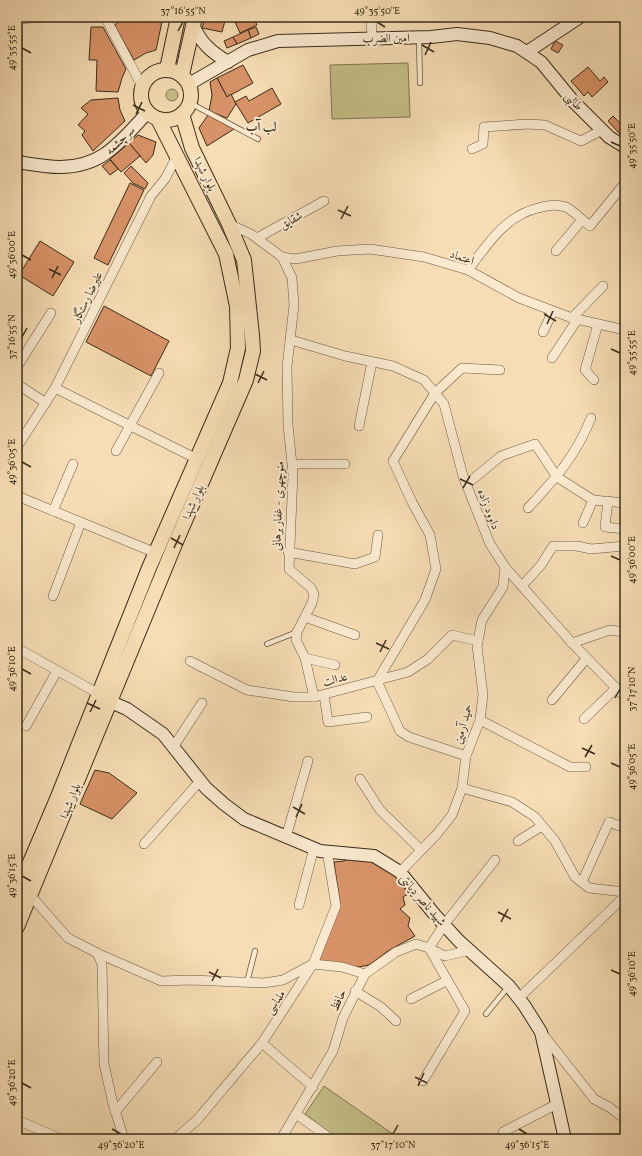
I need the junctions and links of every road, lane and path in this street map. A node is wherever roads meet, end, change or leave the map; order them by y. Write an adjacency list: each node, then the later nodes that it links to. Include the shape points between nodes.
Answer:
1 (47, 17): 6 (street)
2 (105, 17): 15 (street)
3 (178, 17): 12 (main road)
4 (371, 17): 9 (street)
5 (580, 17): 10 (main road)
6 (17, 19)
7 (194, 21): 11 (main road, via 199,38 207,48); 13 (main road)
8 (419, 37): 9 (main road, امین الضرب); 10 (main road, امین الضرب, via 458,34 490,38 517,46); 14 (lane)
9 (372, 38): 11 (main road, امین الضرب, via 278,41 248,50)
10 (527, 52): 18 (main road, طالبی, via 541,62 573,101)
11 (228, 62): 13 (main road, امین الضرب)
12 (167, 69): 13 (main road); 15 (main road, via 152,74)
13 (186, 79): 16 (main road, via 191,93)
14 (420, 83)
15 (142, 86): 17 (main road, via 142,102)
16 (186, 108): 17 (main road, via 171,119); 19 (lane); 29 (main road, بلوار شهدا, via 192,148)
17 (153, 115): 22 (main road, بلوار شهدا); 23 (main road, سرچشمه, via 107,153 90,163 59,167)
18 (602, 130): 20 (main road, طالبی); 21 (street, via 581,140 545,125 484,127 483,144)
19 (258, 139)
20 (625, 147)
21 (472, 149)
22 (177, 156): 24 (main road, بلوار شهدا); 25 (street, علیرضا رستگار)
23 (17, 162)
24 (186, 175): 25 (street); 57 (main road, بلوار شهدا, via 226,254 237,306 238,348 230,384)
25 (165, 179): 49 (street, علیرضا رستگار, via 151,196)
26 (625, 183): 28 (street, via 590,226)
27 (324, 201): 30 (street, شقایق)
28 (582, 220): 31 (street); 33 (street, via 566,208 548,205 529,210 508,222)
29 (229, 224): 30 (street); 57 (main road, بلوار شهدا, via 244,260 253,351 246,380)
30 (257, 238): 32 (street)
31 (556, 251)
32 (282, 257): 33 (street, اعتماد, via 296,259 336,251 370,249 424,257); 41 (street, منوچهری - غفار برهانی, via 292,278 294,305)
33 (468, 270): 35 (street, اعتماد, via 519,298)
34 (603, 286): 37 (street)
35 (553, 311): 37 (street, اعتماد); 40 (street)
36 (51, 313): 44 (street)
37 (575, 319): 38 (street, اعتماد); 42 (street)
38 (598, 324): 39 (street, اعتماد); 47 (street, via 585,370)
39 (625, 330)
40 (543, 332)
41 (290, 340): 43 (street, داوود زاده); 59 (street, منوچهری - غفار برهانی, via 287,387)
42 (552, 358)
43 (372, 362): 50 (street, داوود زاده, via 393,366 424,380); 54 (street)
44 (17, 367)
45 (500, 370): 50 (street, via 462,368)
46 (159, 373): 53 (street)
47 (594, 380)
48 (17, 384): 51 (street)
49 (55, 388): 51 (street, علیرضا رستگار); 53 (street)
50 (435, 393): 62 (street, داوود زاده, via 444,404); 92 (street, via 393,461 430,539 436,569 425,600)
51 (46, 403): 55 (street, علیرضا رستگار)
52 (591, 418): 61 (street, via 582,441)
53 (130, 426): 56 (street); 57 (street)
54 (359, 426)
55 (17, 447)
56 (116, 451)
57 (203, 462): 75 (main road, بلوار شهدا); 98 (main road, بلوار شهدا, via 175,544)
58 (73, 464): 68 (street)
59 (293, 464): 60 (street); 74 (street, منوچهری - غفار برهانی)
60 (345, 464)
61 (557, 477): 62 (street, via 535,444 501,456); 64 (street); 67 (street)
62 (467, 484): 76 (street, داوود زاده, via 490,544)
63 (17, 496): 68 (street)
64 (593, 500): 65 (street); 70 (street)
65 (608, 501): 66 (street); 71 (street, via 605,527)
66 (625, 503)
67 (528, 508)
68 (53, 511): 69 (street)
69 (81, 522): 75 (street); 78 (street)
70 (583, 523)
71 (625, 529)
72 (378, 535): 74 (street, via 375,557 355,564)
73 (625, 546): 77 (street, via 590,549 553,546)
74 (288, 552): 79 (street, منوچهری - غفار برهانی, via 289,569 311,588 314,594)
75 (156, 553): 94 (main road, بلوار شهدا)
76 (505, 567): 77 (street, داوود زاده); 83 (street, حمید آرمین, via 503,587 482,620)
77 (522, 586): 85 (street, داوود زاده)
78 (53, 596)
79 (305, 617): 80 (street, منوچهری - غفار برهانی); 82 (street)
80 (297, 632): 84 (lane); 87 (street, via 296,640)
81 (625, 632): 85 (street, via 610,630)
82 (355, 634)
83 (478, 641): 92 (street, عدالت, via 452,635 428,659 408,672); 102 (street, حمید آرمین, via 484,695)
84 (267, 644)
85 (572, 644): 88 (street, داوود زاده)
86 (17, 648): 91 (street)
87 (305, 658): 90 (street); 95 (street)
88 (586, 659): 93 (street, داوود زاده); 97 (street)
89 (190, 661): 95 (street, عدالت, via 247,690 294,697)
90 (335, 665)
91 (57, 670): 94 (street); 103 (street)
92 (378, 680): 95 (street, عدالت); 105 (street, via 400,731 409,737)
93 (616, 688): 96 (street, داوود زاده); 101 (street)
94 (99, 694): 122 (main road, بلوار شهدا)
95 (319, 696): 100 (street, via 328,722)
96 (625, 696)
97 (552, 700)
98 (111, 702): 104 (main road, شهید ناصر دیانتی, via 127,709 163,734); 124 (main road, بلوار شهدا)
99 (202, 703): 104 (street)
100 (367, 717)
101 (584, 719)
102 (480, 720): 105 (street, حمید آرمین); 107 (street, via 570,766)
103 (26, 726)
104 (174, 746): 109 (main road, شهید ناصر دیانتی)
105 (466, 756): 110 (street, حمید آرمین)
106 (308, 761): 113 (street)
107 (586, 767)
108 (360, 779): 117 (street, via 380,810)
109 (200, 781): 113 (main road, شهید ناصر دیانتی, via 244,819); 115 (street)
110 (462, 788): 111 (street, via 512,802 535,817); 117 (street, حمید آرمین, via 452,815)
111 (542, 826): 114 (street); 121 (street, via 555,841 575,876)
112 (625, 828): 121 (street, via 609,822)
113 (286, 837): 116 (main road, شهید ناصر دیانتی)
114 (518, 842)
115 (144, 844)
116 (314, 848): 118 (main road, شهید ناصر دیانتی); 126 (street)
117 (421, 850): 120 (street, حمید آرمین)
118 (327, 851): 120 (main road, شهید ناصر دیانتی, via 374,856); 133 (street, ملماسی, via 336,906)
119 (495, 860): 127 (street)
120 (400, 872): 127 (main road, شهید ناصر دیانتی)
121 (582, 882): 123 (street, via 589,888)
122 (18, 886): 124 (main road)
123 (625, 892)
124 (31, 896): 128 (main road, بلوار شهدا); 132 (street, via 68,938)
125 (625, 896): 139 (street)
126 (299, 905)
127 (444, 925): 129 (street); 130 (main road, شهید ناصر دیانتی)
128 (17, 928)
129 (429, 948): 130 (street, حافظ, via 445,956); 134 (street, حافظ, via 416,944 396,952); 135 (street)
130 (470, 950): 137 (main road, شهید ناصر دیانتی)
131 (255, 951): 136 (lane)
132 (97, 953): 136 (street, via 161,981); 149 (street, via 102,964 104,1064)
133 (313, 964): 134 (street, via 342,967); 136 (street, via 283,980 264,984); 144 (street, ملماسی)
134 (365, 974): 138 (street, حافظ)
135 (446, 981): 140 (street); 146 (street, via 465,1011)
136 (247, 982)
137 (510, 986): 139 (main road, شهید ناصر دیانتی); 141 (lane)
138 (355, 991): 142 (street, via 381,1007); 147 (street, حافظ, via 333,1051)
139 (519, 998): 143 (main road, شهید ناصر دیانتی)
140 (411, 999)
141 (486, 1014)
142 (396, 1021)
143 (541, 1032): 148 (main road, شهید ناصر دیانتی); 151 (street, via 594,1099)
144 (262, 1043): 147 (street); 156 (street, ملماسی, via 197,1120)
145 (157, 1062): 149 (street)
146 (423, 1081)
147 (313, 1087): 150 (street, حافظ)
148 (556, 1104): 153 (street); 159 (main road, شهید ناصر دیانتی)
149 (115, 1112): 155 (street)
150 (296, 1114): 157 (street, حافظ); 158 (street)
151 (625, 1119)
152 (17, 1120): 154 (street)
153 (503, 1132)
154 (61, 1139)
155 (124, 1139)
156 (175, 1139)
157 (281, 1139)
158 (331, 1139)
159 (565, 1139)

